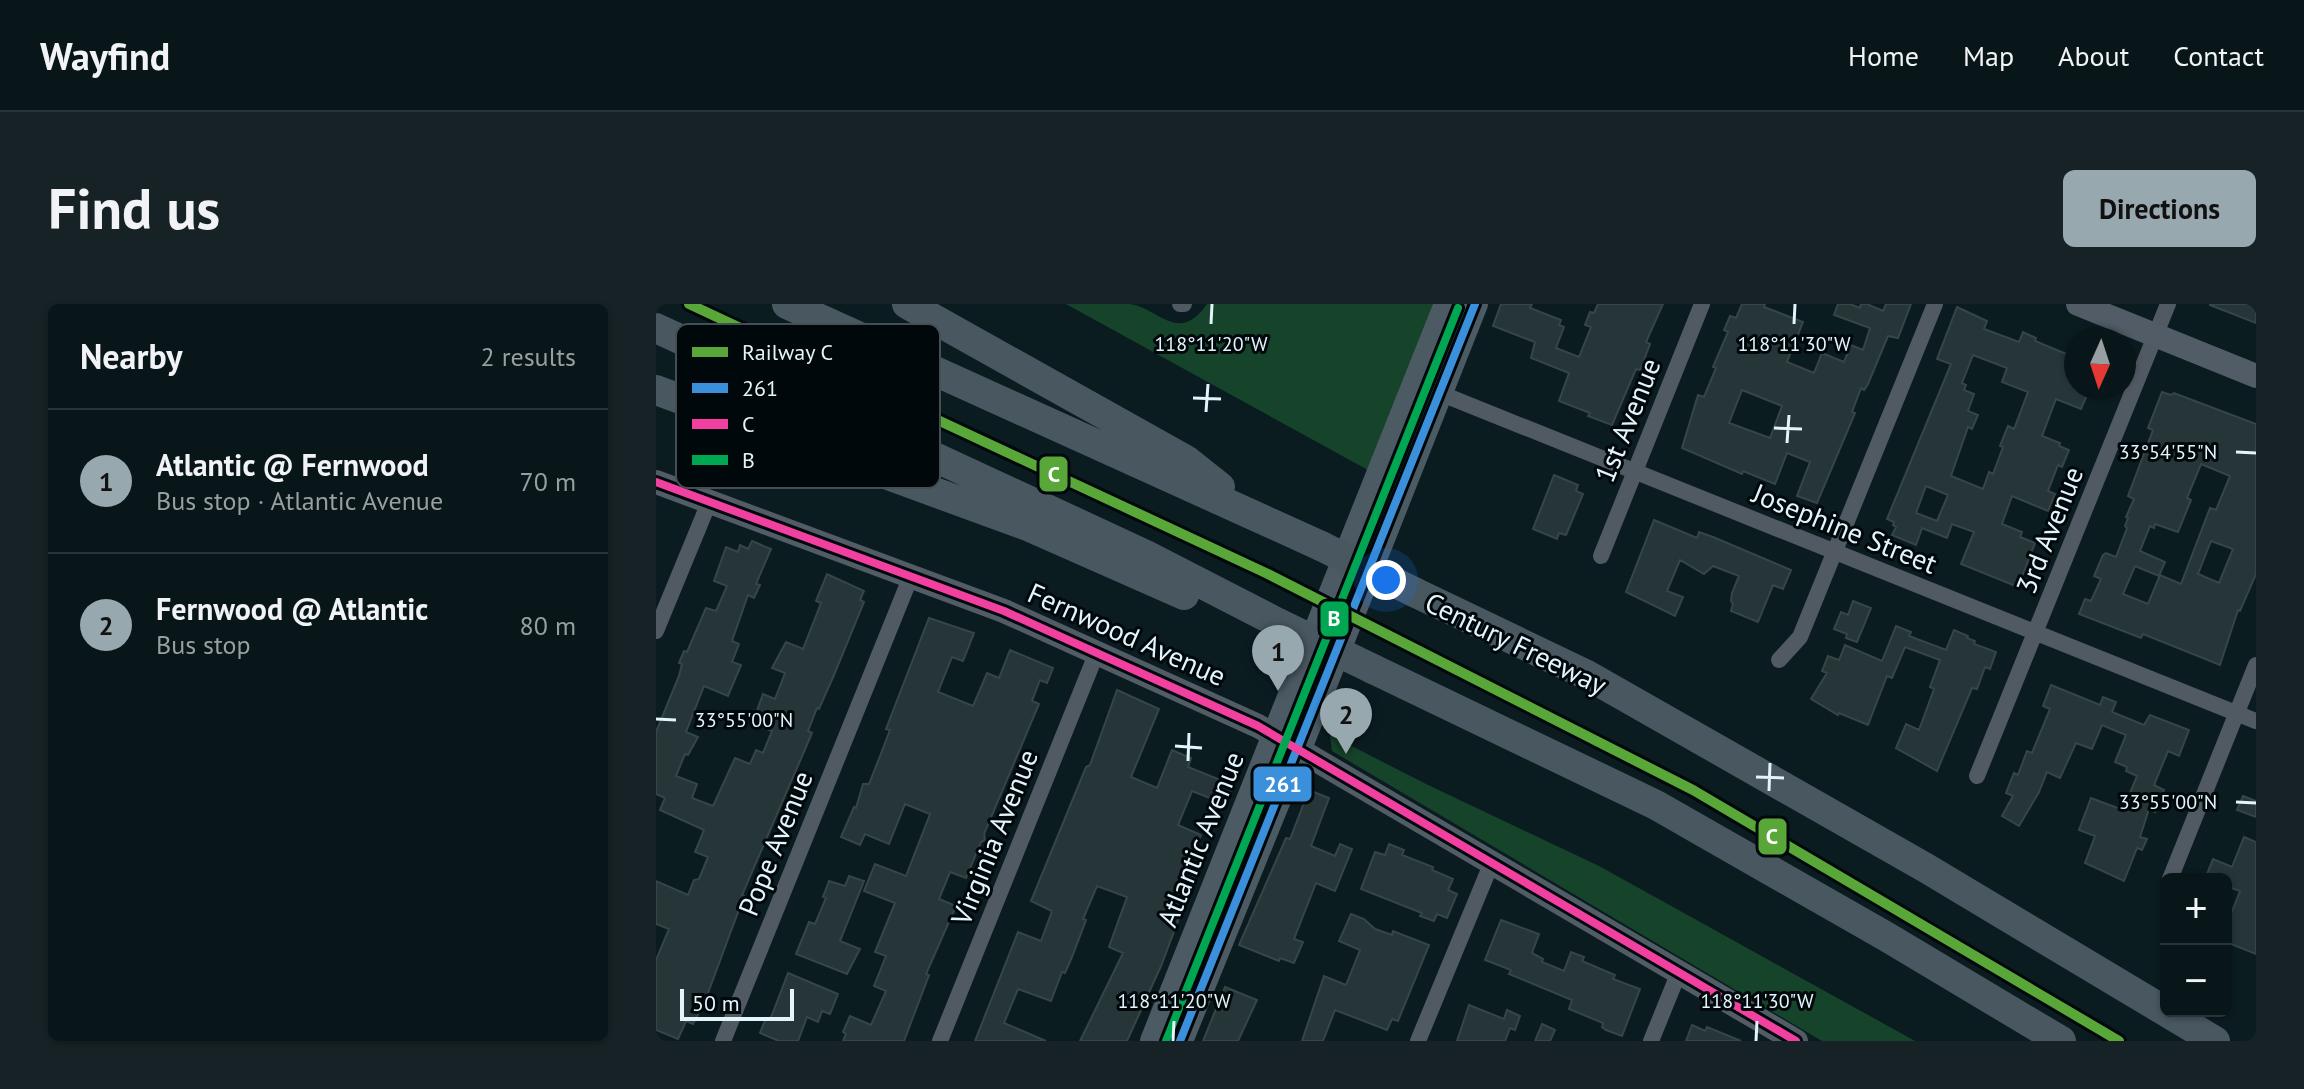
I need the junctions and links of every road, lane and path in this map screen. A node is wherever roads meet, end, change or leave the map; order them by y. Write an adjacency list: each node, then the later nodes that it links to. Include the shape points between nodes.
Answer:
1 (787, 304): 11 (highway, Century Freeway)
2 (901, 304): 10 (highway)
3 (907, 304): 10 (highway)
4 (1447, 304): 17 (main road, Atlantic Avenue)
5 (1475, 304): 17 (main road, Atlantic Avenue)
6 (1702, 304): 21 (street, 1st Avenue)
7 (1935, 304): 26 (street)
8 (2078, 304): 13 (street)
9 (2168, 304): 13 (street, 3rd Avenue)
10 (939, 323): 25 (highway, via 1186,460)
11 (831, 324)
12 (656, 328): 14 (highway)
13 (2156, 335): 16 (street); 31 (street, 3rd Avenue)
14 (676, 337)
15 (940, 373): 25 (highway, Century Freeway)
16 (2256, 376)
17 (1427, 388): 21 (street, Josephine Street); 37 (main road, Atlantic Avenue); 38 (main road, Atlantic Avenue)
18 (656, 390): 19 (highway)
19 (676, 397)
20 (940, 460): 29 (highway)
21 (1635, 471): 26 (street, Josephine Street); 27 (street, 1st Avenue)
22 (656, 482): 24 (street, Fernwood Avenue)
23 (924, 488): 29 (highway, via 1030,527 1201,602)
24 (710, 500): 28 (street, Fernwood Avenue); 30 (street)
25 (1256, 516): 51 (highway, Century Freeway, bridge, via 1587,675 1913,860)
26 (1834, 552): 31 (street, Josephine Street); 33 (street, via 1800,637)
27 (1601, 556)
28 (911, 576): 32 (street, Fernwood Avenue); 43 (street, Pope Avenue)
29 (1270, 619): 50 (highway, bridge, via 1656,805)
30 (656, 631)
31 (2035, 633): 35 (street, Josephine Street); 39 (street, 3rd Avenue)
32 (1097, 652): 37 (street, Fernwood Avenue); 44 (street, Virginia Avenue)
33 (1779, 660)
34 (2256, 665): 35 (street)
35 (2236, 714): 36 (street, Josephine Street); 41 (street)
36 (2256, 721)
37 (1276, 735): 38 (street, Fernwood Avenue); 45 (main road, Atlantic Avenue)
38 (1299, 748): 40 (street, Fernwood Avenue); 46 (main road, Atlantic Avenue)
39 (1977, 776)
40 (1492, 862): 42 (street, Fernwood Avenue); 47 (street)
41 (2172, 873)
42 (1679, 972): 48 (street); 49 (street, Fernwood Avenue)
43 (723, 1041)
44 (940, 1041)
45 (1153, 1041)
46 (1180, 1041)
47 (1418, 1041)
48 (1651, 1041)
49 (1796, 1041)
50 (2061, 1041)
51 (2215, 1041)

